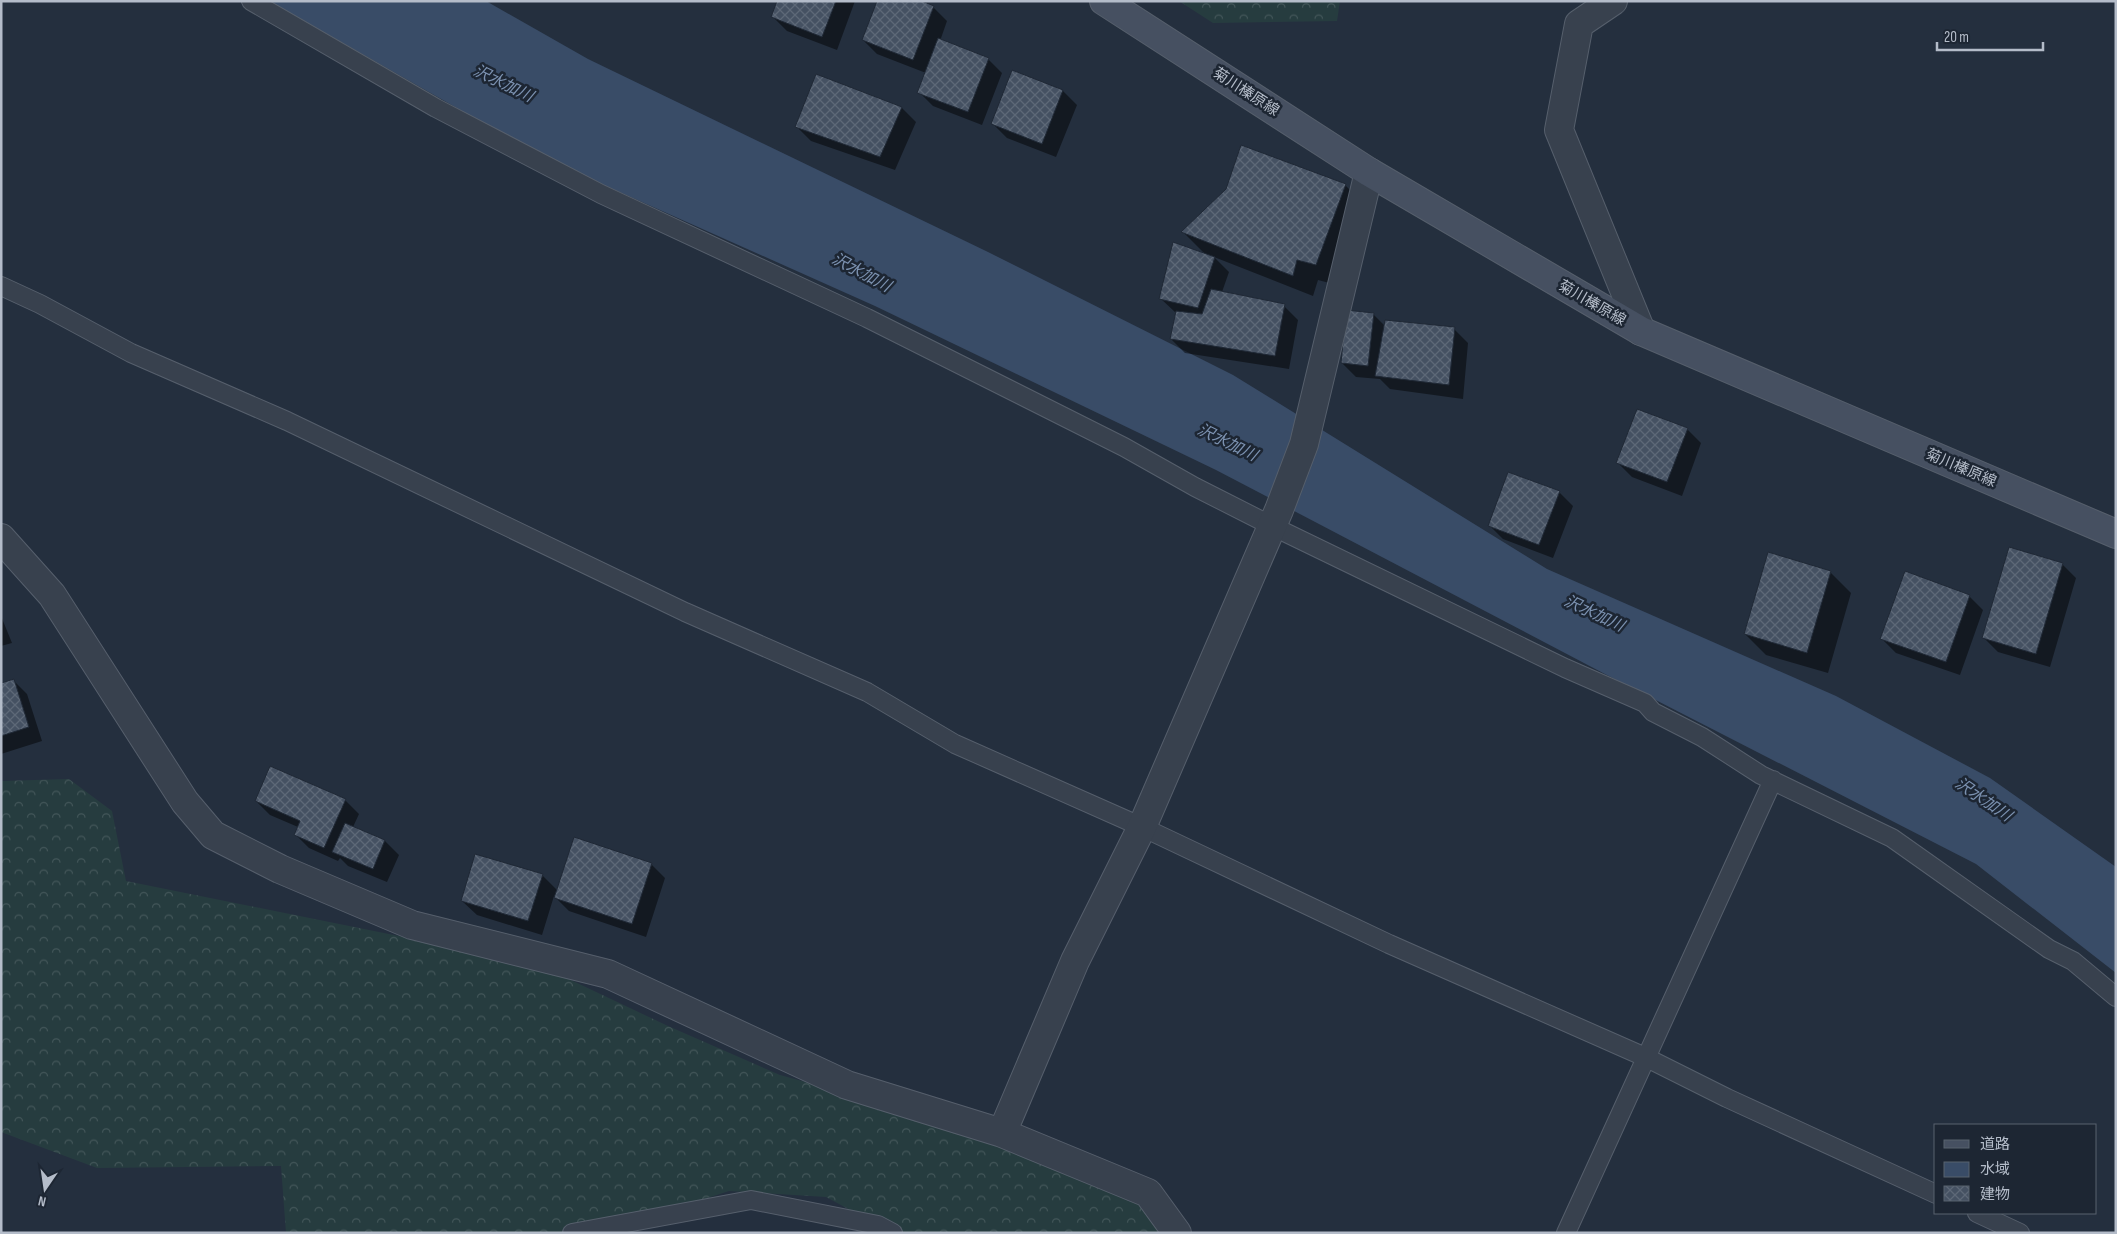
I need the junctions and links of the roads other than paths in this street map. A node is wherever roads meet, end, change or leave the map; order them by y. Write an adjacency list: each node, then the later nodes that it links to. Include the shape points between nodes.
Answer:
1 (251, 1): 7 (lane, via 436,108 601,194 867,318 1124,446 1195,487)
2 (1104, 1): 4 (main road, 菊川榛原線)
3 (1613, 1): 6 (street, via 1579,24 1559,130)
4 (1369, 172): 6 (main road, 菊川榛原線); 7 (street, via 1304,444)
5 (1, 286): 11 (lane, via 131,353 287,421 676,608 867,692 955,744)
6 (1641, 331): 8 (main road, 菊川榛原線)
7 (1275, 518): 10 (lane, via 1565,668 1645,704 1653,712); 11 (street)
8 (2116, 534)
9 (1, 538): 14 (street, via 52,595 184,802 213,835 280,869 412,925 608,974 848,1085)
10 (1773, 780): 12 (lane, via 1892,838 2049,949 2073,961); 13 (lane)
11 (1142, 827): 13 (lane, via 1389,944); 14 (street, via 1075,961)
12 (2116, 997)
13 (1645, 1056): 15 (lane, via 1736,1102); 21 (lane)
14 (1002, 1133): 20 (street, via 1148,1193)
15 (1934, 1193)
16 (1979, 1214): 22 (lane)
17 (632, 1227): 18 (lane); 19 (lane, via 751,1200 878,1225)
18 (572, 1233)
19 (893, 1233)
20 (1177, 1233)
21 (1566, 1233)
22 (2020, 1233)

